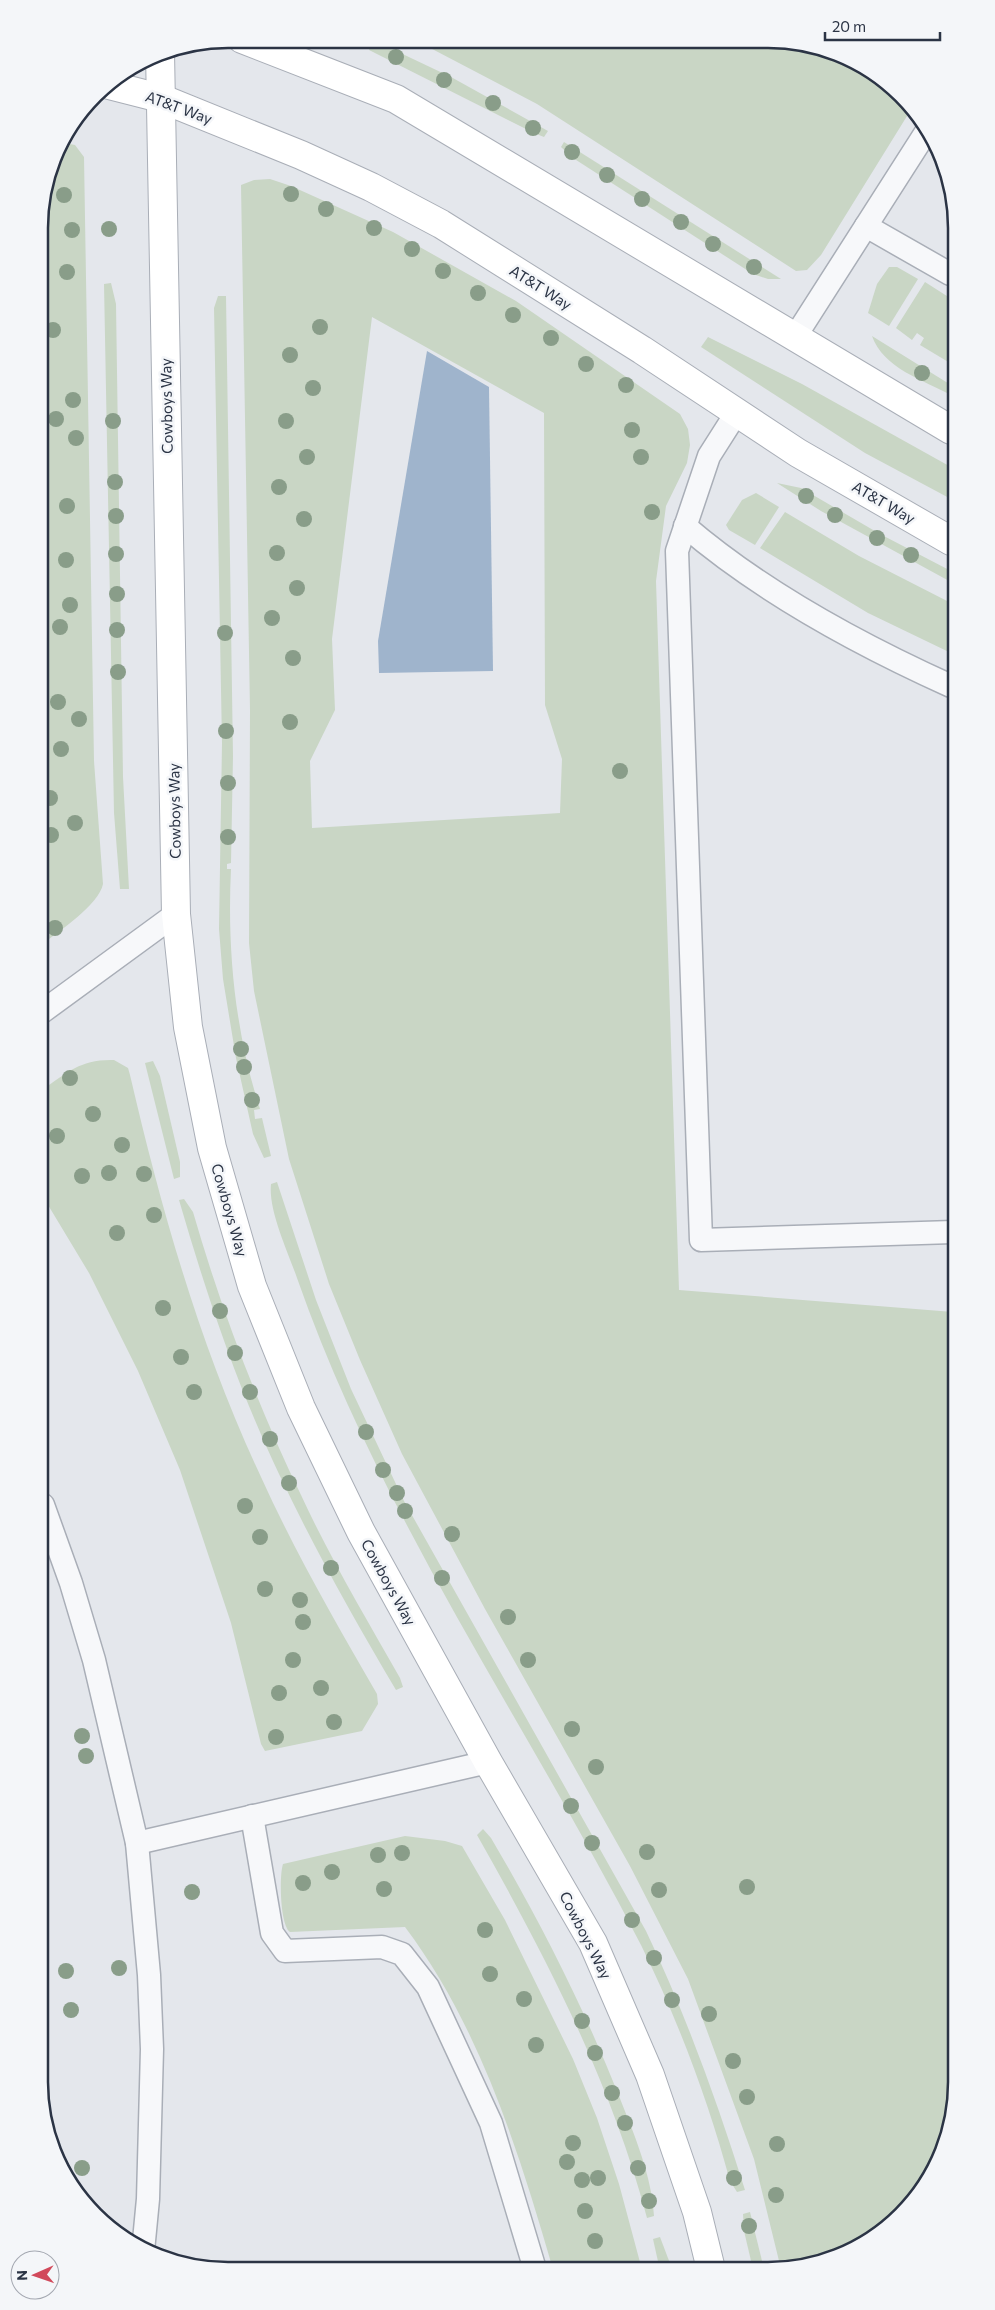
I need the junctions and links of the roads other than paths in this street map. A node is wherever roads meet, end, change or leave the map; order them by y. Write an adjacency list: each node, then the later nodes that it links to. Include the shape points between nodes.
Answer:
1 (265, 48): 8 (street, via 396,99)
2 (160, 61): 4 (street, Cowboys Way)
3 (116, 87): 4 (street, AT&T Way)
4 (160, 98): 9 (street, AT&T Way, via 301,155 440,224); 14 (street, Cowboys Way)
5 (923, 137): 6 (lane)
6 (866, 226): 7 (lane); 8 (lane)
7 (948, 273)
8 (795, 337): 10 (street)
9 (736, 412): 11 (lane, via 709,456); 12 (street, AT&T Way, via 798,453)
10 (948, 428)
11 (685, 526): 13 (lane, via 715,551 781,595 850,636); 16 (lane, via 677,551 701,1240)
12 (948, 539)
13 (948, 684)
14 (176, 914): 15 (lane); 18 (street, Cowboys Way, via 188,1027 212,1148 252,1286 301,1408 361,1532)
15 (48, 1008)
16 (948, 1232)
17 (48, 1519): 20 (lane, via 94,1660)
18 (488, 1762): 19 (lane); 23 (street, Cowboys Way, via 593,1943 650,2075 697,2212)
19 (252, 1816): 20 (lane); 22 (lane, via 272,1933 285,1951 382,1947 402,1954 428,1987 491,2122)
20 (137, 1843): 21 (lane, via 152,2049)
21 (144, 2242)
22 (533, 2262)
23 (709, 2262)

